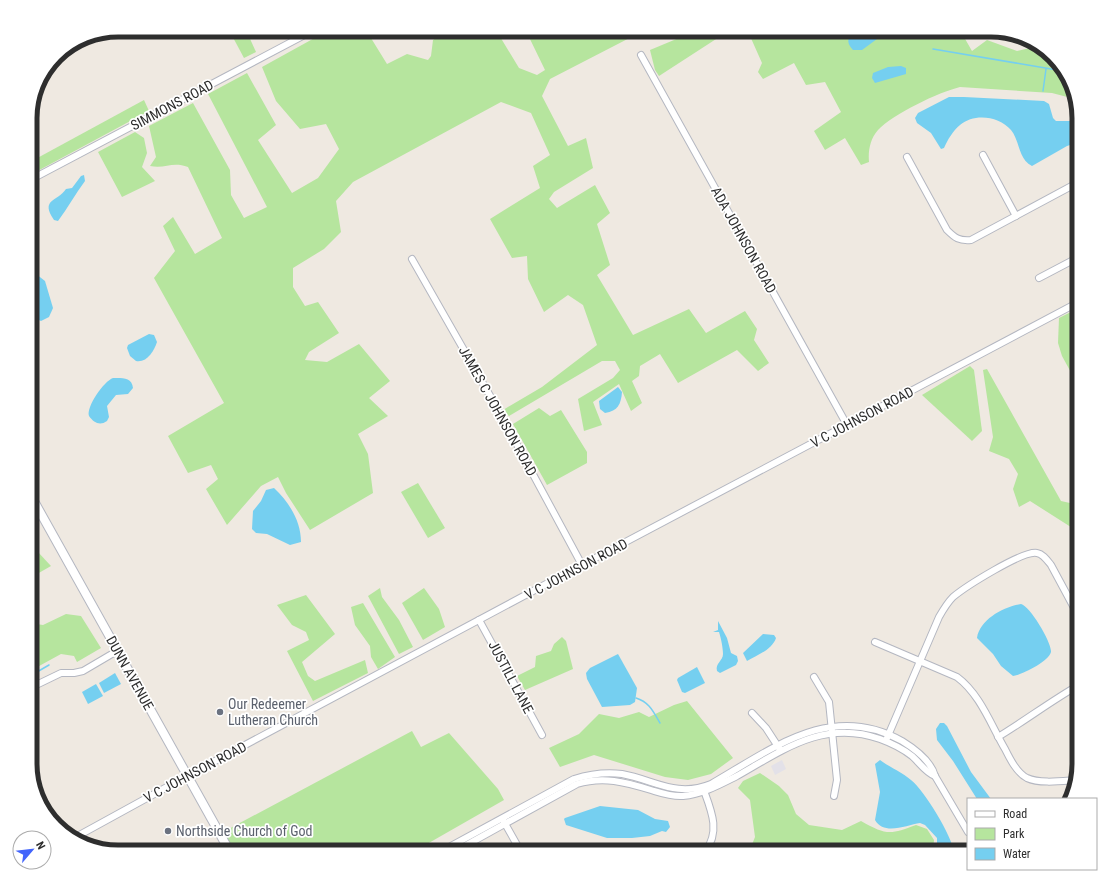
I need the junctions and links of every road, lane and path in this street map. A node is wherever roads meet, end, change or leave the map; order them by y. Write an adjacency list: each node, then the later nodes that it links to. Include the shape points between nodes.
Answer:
1 (301, 37): 5 (street, SIMMONS ROAD)
2 (640, 55): 12 (street, ADA JOHNSON ROAD)
3 (983, 155): 7 (street)
4 (907, 157): 7 (street, via 947,230 954,238 970,240)
5 (37, 176)
6 (1072, 186): 7 (street)
7 (1016, 216)
8 (412, 259): 14 (street, JAMES C JOHNSON ROAD)
9 (1072, 261): 10 (street)
10 (1039, 278)
11 (1072, 306): 12 (street, V C JOHNSON ROAD)
12 (847, 425): 14 (street, V C JOHNSON ROAD)
13 (37, 507): 18 (main road, DUNN AVENUE)
14 (582, 565): 16 (street, V C JOHNSON ROAD)
15 (1072, 605): 19 (street, via 1045,557 1037,553 1024,554 968,586 945,606)
16 (479, 620): 25 (street, JUSTILL LANE); 29 (street, V C JOHNSON ROAD)
17 (875, 642): 19 (street)
18 (117, 651): 21 (street, via 83,671 61,672); 29 (main road, DUNN AVENUE)
19 (920, 662): 26 (street, via 963,682); 27 (street)
20 (814, 677): 24 (street, via 829,702)
21 (37, 684)
22 (1072, 689): 26 (street)
23 (752, 713): 28 (street, via 766,728)
24 (832, 730): 27 (street, via 865,728); 28 (street, via 809,731); 32 (street, via 838,780)
25 (542, 735)
26 (998, 737): 30 (street, via 1013,763 1027,778)
27 (888, 738): 34 (street, via 908,745 933,768 935,776)
28 (779, 749): 31 (street)
29 (187, 776): 35 (street, V C JOHNSON ROAD); 36 (main road, DUNN AVENUE)
30 (1070, 780)
31 (704, 789): 33 (street, via 682,796 672,796 626,782 592,780 565,789); 40 (street, via 714,823)
32 (834, 796)
33 (503, 820): 37 (street); 38 (street); 39 (street)
34 (967, 830)
35 (79, 835)
36 (226, 845)
37 (454, 845)
38 (465, 845)
39 (517, 845)
40 (709, 845)

